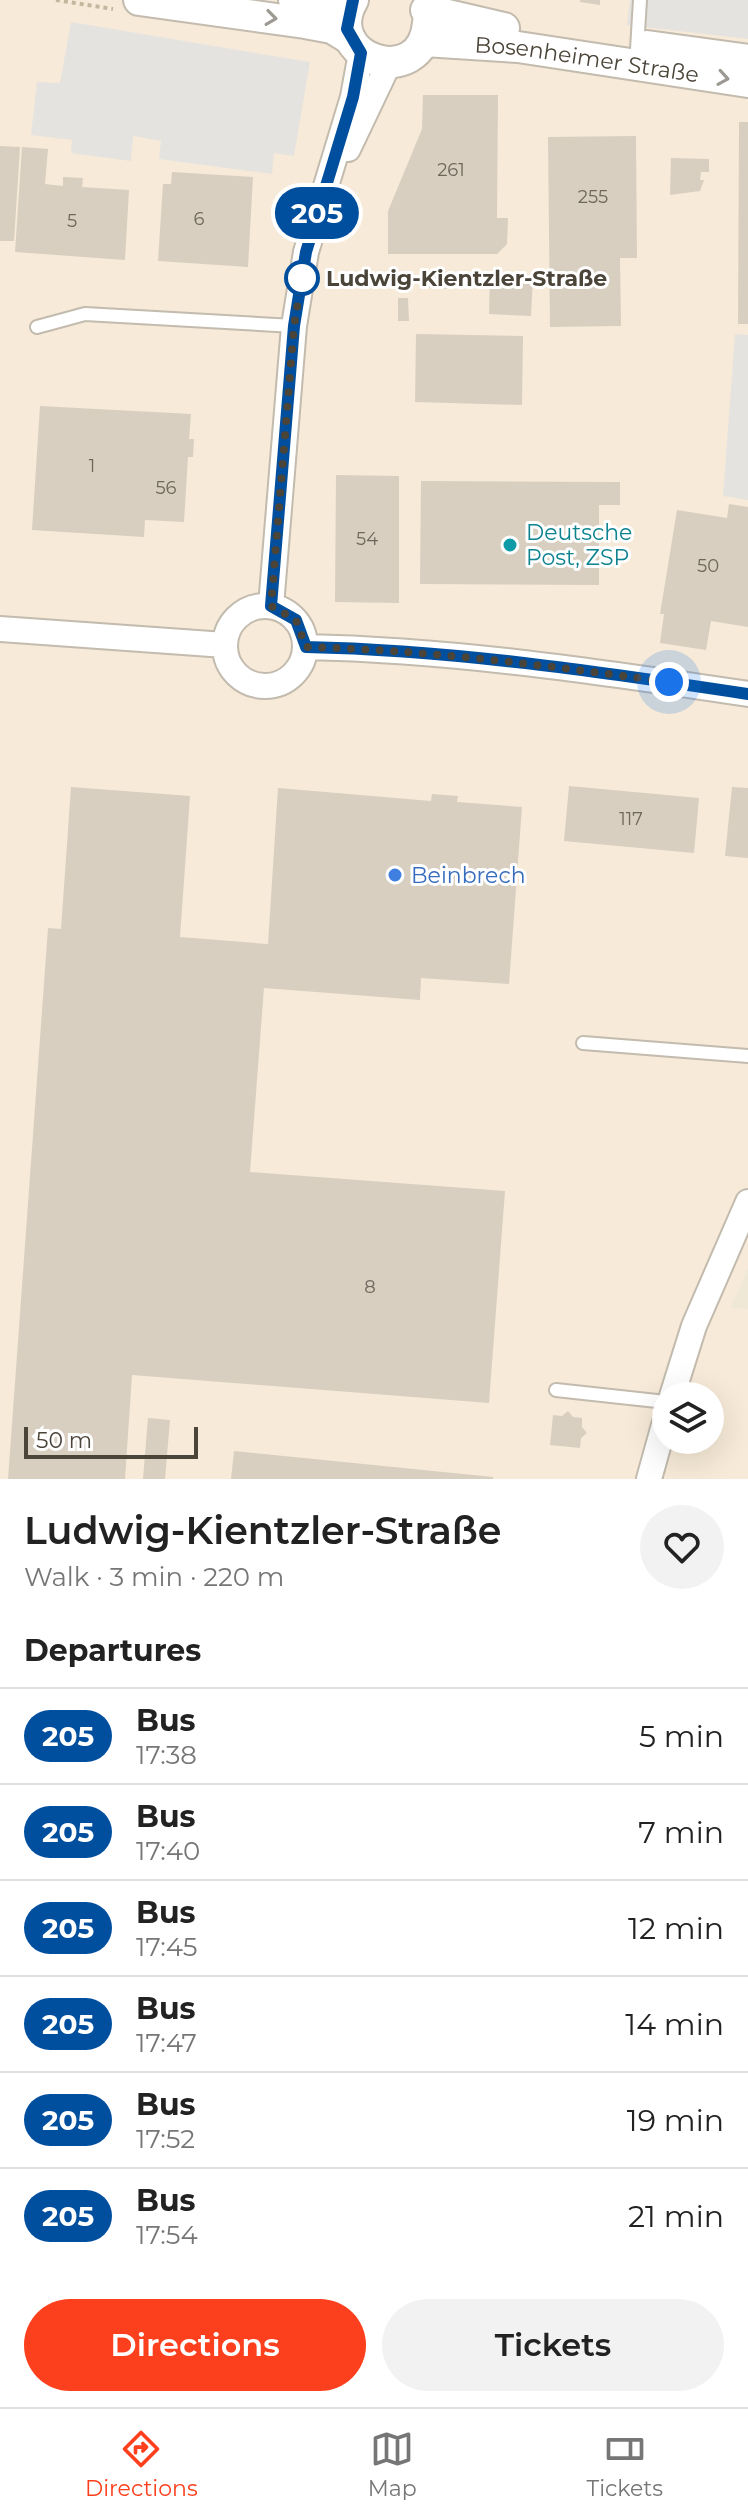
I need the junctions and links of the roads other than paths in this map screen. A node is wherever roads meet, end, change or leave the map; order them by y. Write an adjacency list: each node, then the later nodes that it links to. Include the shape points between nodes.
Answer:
1 (139, 0): 7 (street, one-way to 7, via 332,28)
2 (294, 0): 4 (street)
3 (640, 0): 8 (lane)
4 (351, 3): 7 (street, via 347,17)
5 (424, 5): 6 (street); 8 (street, Bosenheimer Straße, via 518,32)
6 (424, 41): 7 (street, via 409,56); 8 (street, Bosenheimer Straße)
7 (367, 51): 11 (street, via 306,252)
8 (636, 55): 9 (street, Bosenheimer Straße); 10 (street, Bosenheimer Straße, one-way to 10)
9 (748, 60)
10 (748, 82)
11 (294, 326): 12 (lane, via 85,314); 13 (street)
12 (37, 327)
13 (271, 606): 15 (street, via 239,615); 16 (street, via 296,620)
14 (0, 629): 15 (street)
15 (225, 645): 16 (street, via 231,669 263,687 288,680 304,660)
16 (306, 647): 17 (street, via 555,667)
17 (748, 694)
18 (583, 1043): 19 (lane)
19 (748, 1056)
20 (748, 1202): 21 (street, via 694,1326)
21 (676, 1382)
22 (556, 1390): 23 (lane)
23 (652, 1400)
24 (656, 1454): 25 (street)
25 (649, 1479)

